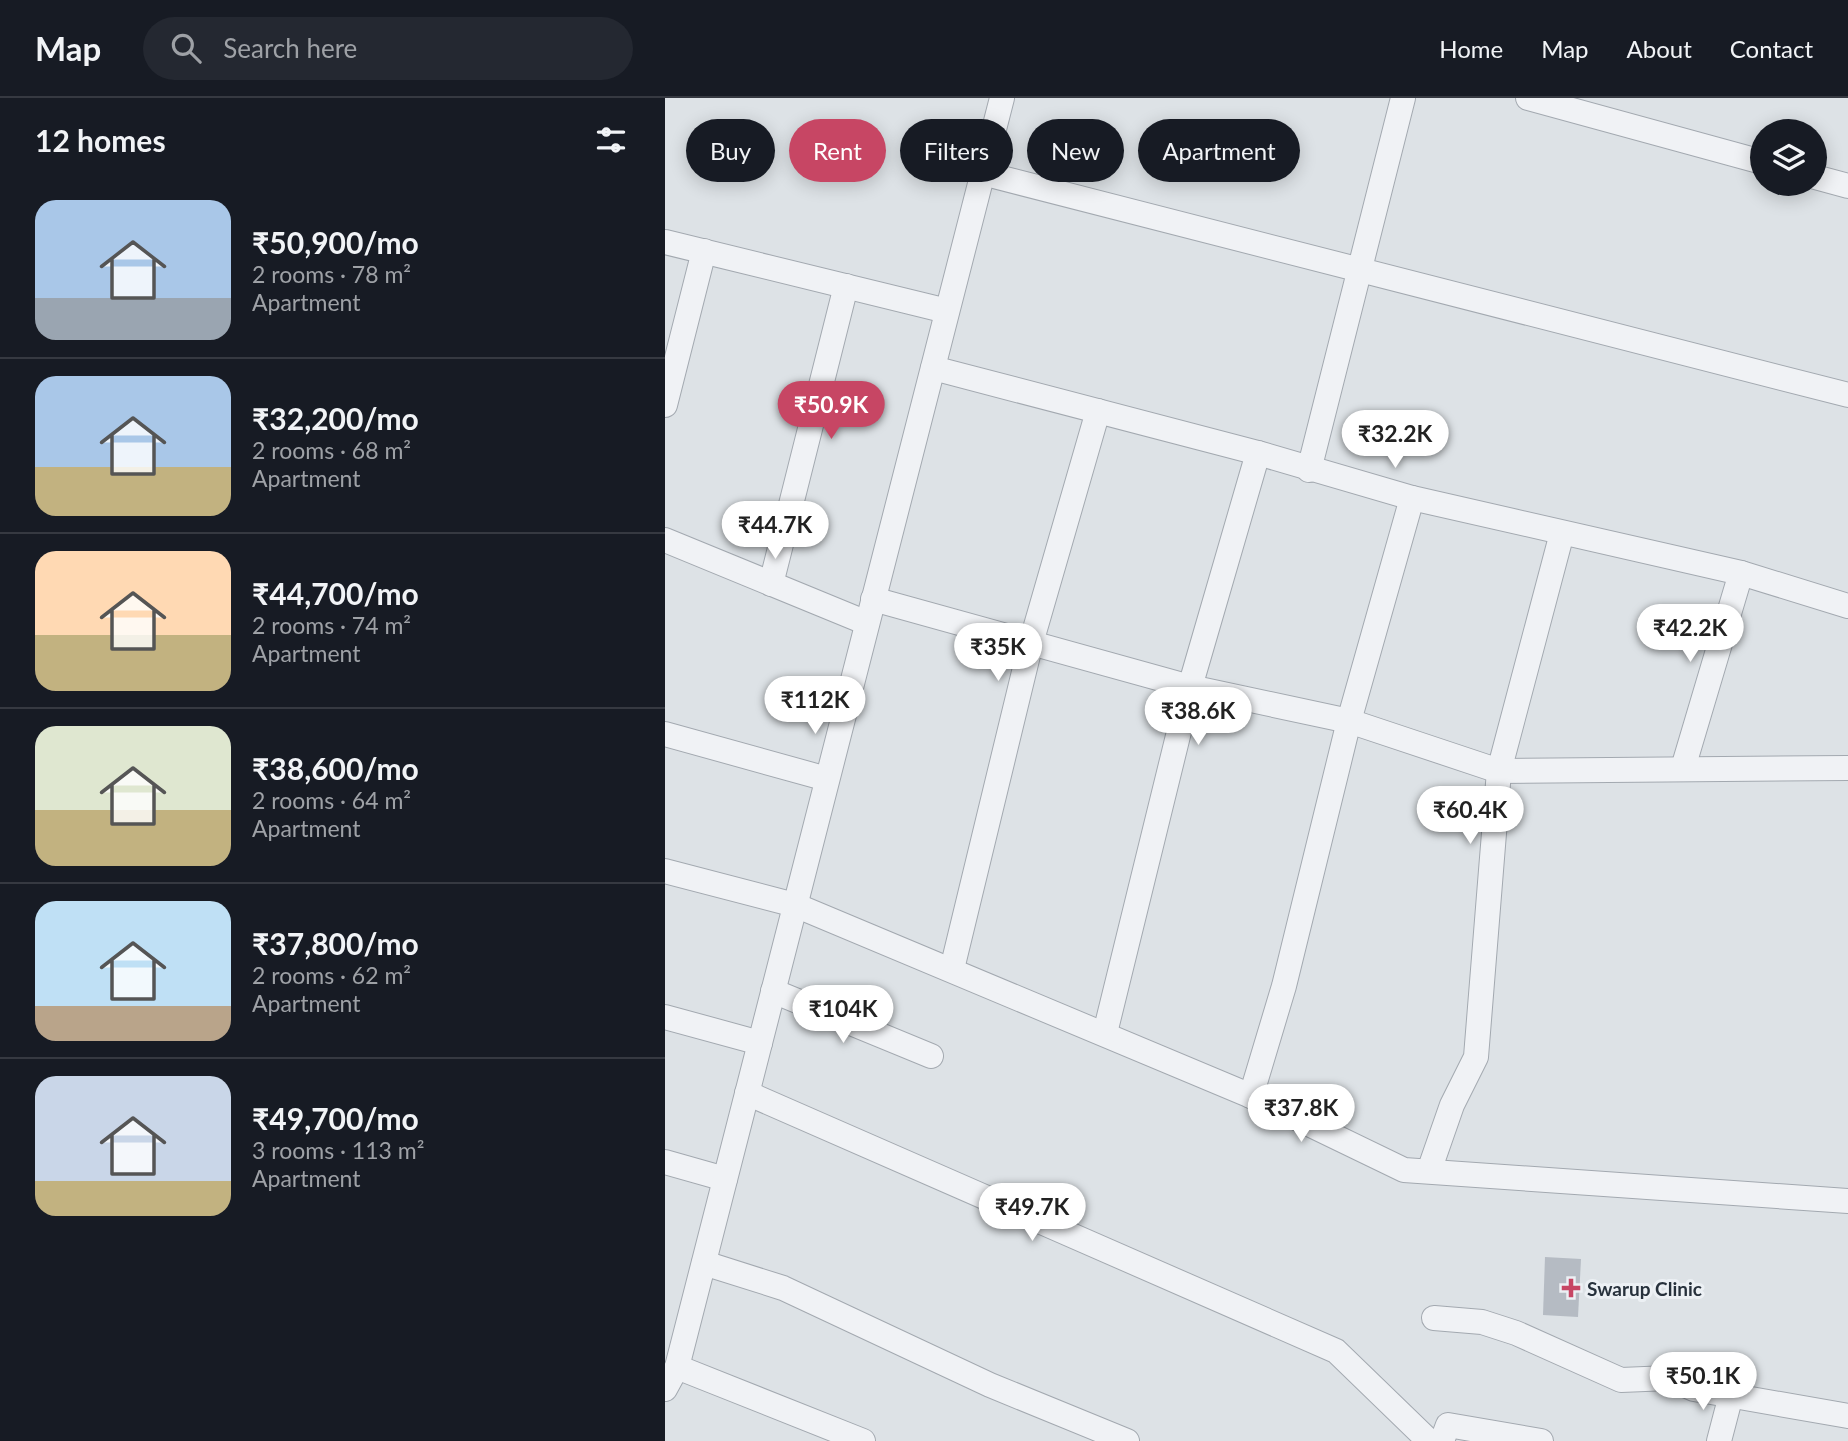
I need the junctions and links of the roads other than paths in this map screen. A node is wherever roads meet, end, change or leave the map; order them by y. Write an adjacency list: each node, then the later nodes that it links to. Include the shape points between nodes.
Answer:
1 (1002, 98): 4 (street)
2 (1403, 98): 12 (street)
3 (1528, 98): 5 (street)
4 (996, 119)
5 (1750, 159)
6 (1827, 180): 9 (street)
7 (1013, 181): 12 (street)
8 (980, 182): 14 (street)
9 (1848, 186)
10 (665, 242): 11 (street)
11 (704, 251): 13 (street); 17 (street)
12 (1358, 270): 16 (street); 20 (street)
13 (846, 286): 14 (street); 25 (street)
14 (947, 311): 15 (street)
15 (933, 368): 18 (street); 27 (street)
16 (1848, 395)
17 (665, 405)
18 (1098, 411): 19 (street); 28 (street)
19 (1258, 453): 20 (street); 29 (street)
20 (1309, 470): 21 (street)
21 (1412, 498): 22 (street); 30 (street)
22 (1562, 533): 24 (street); 34 (street)
23 (665, 540): 25 (street)
24 (1741, 573): 26 (street); 32 (street)
25 (771, 584): 27 (street)
26 (1848, 606)
27 (870, 611): 28 (street); 35 (street)
28 (1031, 643): 29 (street); 38 (street)
29 (1190, 687): 30 (street); 41 (street)
30 (1349, 721): 34 (street); 45 (street, via 1284,986)
31 (665, 734): 35 (street)
32 (1683, 768): 33 (street); 34 (street)
33 (1848, 768)
34 (1499, 771): 47 (street, via 1476,1057 1452,1105)
35 (827, 779): 37 (street)
36 (665, 871): 37 (street)
37 (795, 905): 38 (street); 39 (street)
38 (952, 969): 41 (street)
39 (773, 991): 42 (street); 43 (street)
40 (665, 1017): 42 (street)
41 (1105, 1033): 45 (street)
42 (760, 1042): 44 (street)
43 (931, 1056)
44 (747, 1093): 48 (street); 59 (street, via 1336,1351)
45 (1251, 1096): 47 (street, via 1404,1170)
46 (665, 1163): 48 (street)
47 (1429, 1171): 49 (street)
48 (725, 1179): 50 (street)
49 (1848, 1201)
50 (704, 1263): 52 (street); 58 (street, via 783,1288 990,1385)
51 (1434, 1318): 54 (street, via 1482,1322 1516,1333 1621,1380 1669,1378 1695,1389)
52 (677, 1367): 53 (street); 57 (street)
53 (665, 1389)
54 (1731, 1395): 55 (street); 61 (street)
55 (1848, 1416)
56 (1533, 1440): 60 (street, via 1448,1425)
57 (863, 1441)
58 (1127, 1441)
59 (1429, 1441)
60 (1442, 1441)
61 (1719, 1441)

